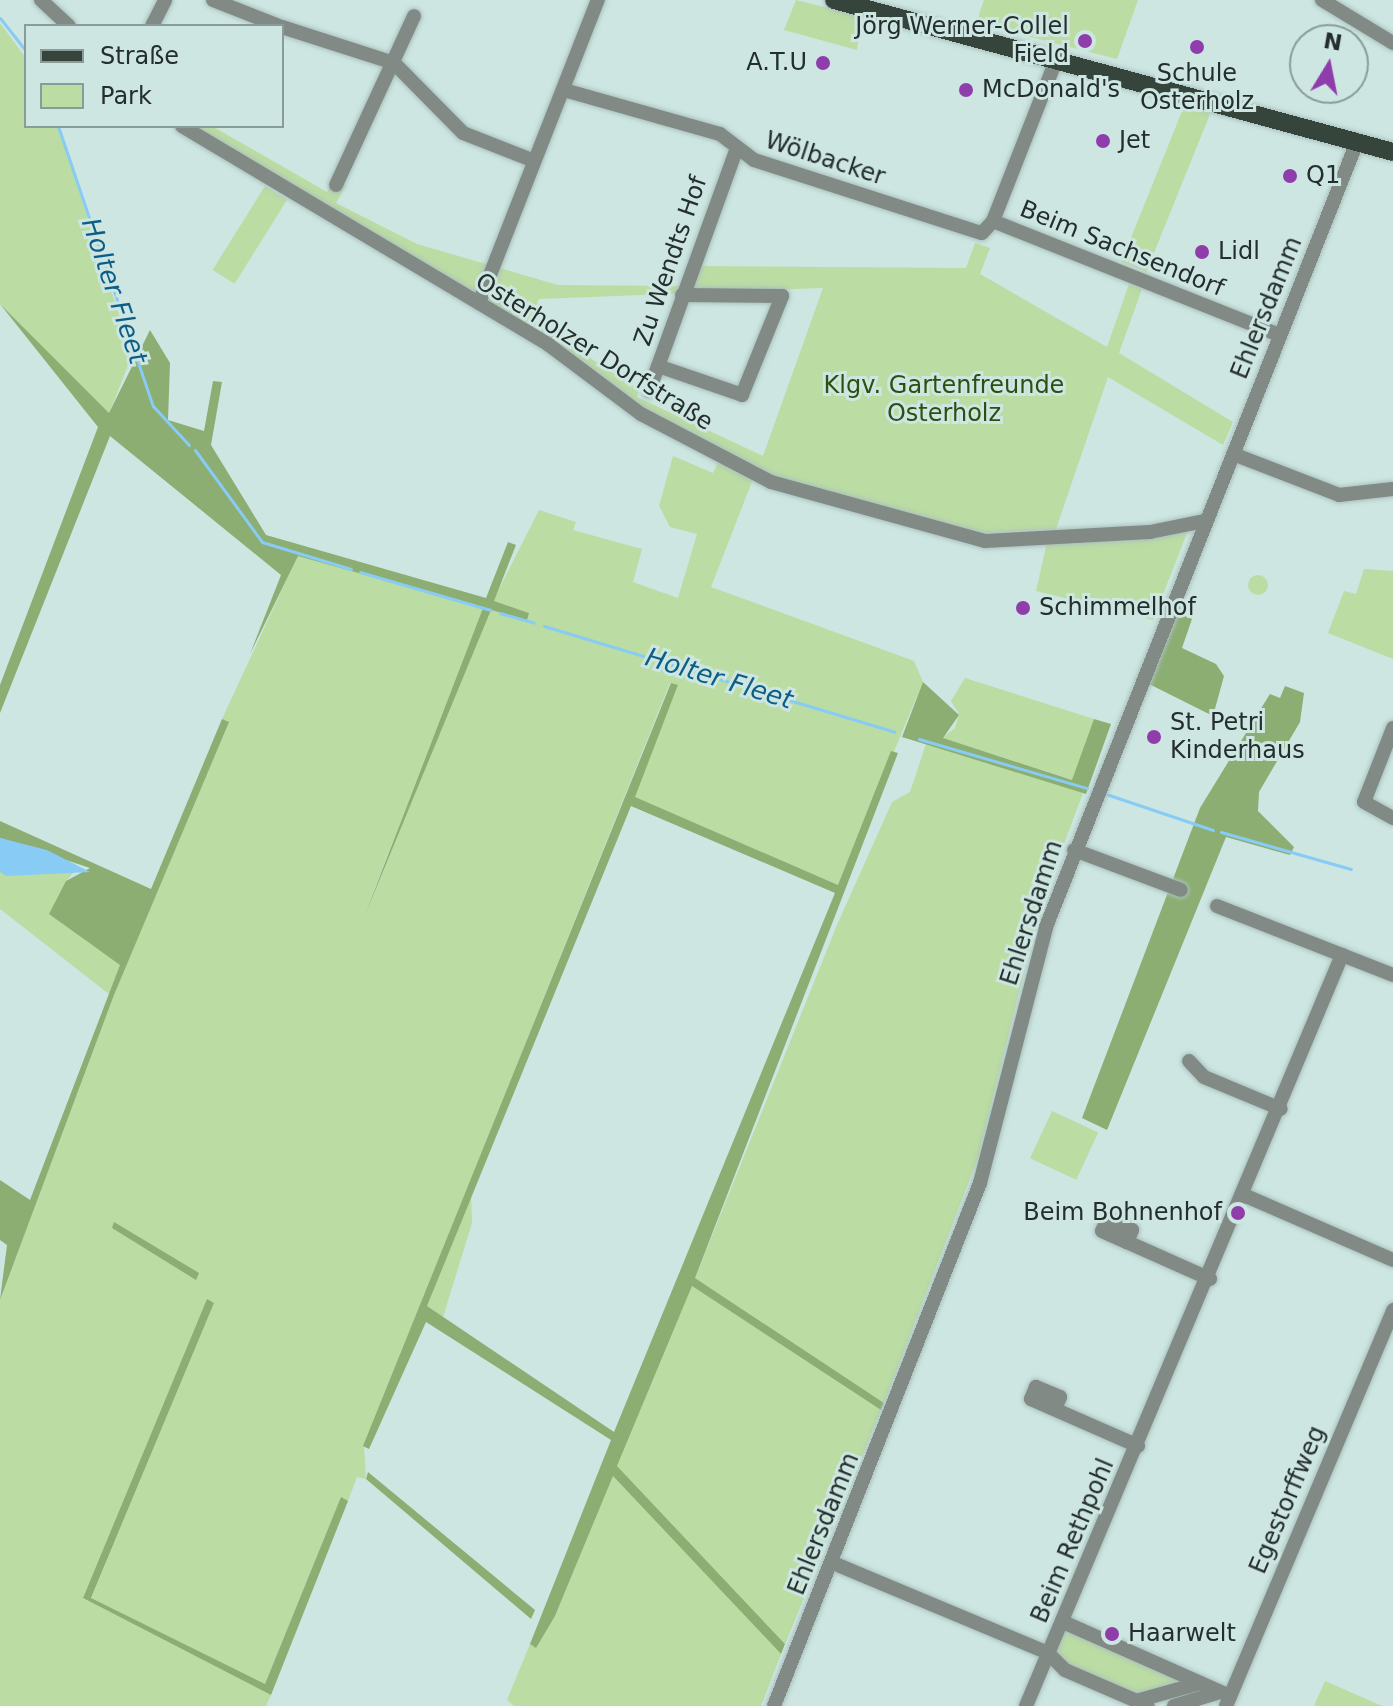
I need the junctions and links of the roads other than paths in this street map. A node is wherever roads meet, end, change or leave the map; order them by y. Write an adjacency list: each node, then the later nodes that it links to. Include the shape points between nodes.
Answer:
1 (41, 0): 8 (street)
2 (165, 0): 9 (street)
3 (213, 0): 10 (street)
4 (598, 0): 15 (street)
5 (834, 0): 13 (main road)
6 (1322, 0): 12 (street)
7 (414, 16): 14 (street)
8 (67, 24)
9 (153, 24)
10 (273, 24)
11 (284, 28): 14 (street)
12 (1393, 43)
13 (1056, 60): 17 (main road); 22 (street)
14 (394, 63): 20 (street, via 463,133); 21 (street)
15 (564, 90): 18 (street, Wölbacker, via 720,134); 20 (street)
16 (185, 128): 24 (street, Osterholzer Dorfstraße)
17 (1357, 142): 19 (main road); 25 (street, Ehlersdamm)
18 (737, 148): 22 (street, Wölbacker, via 763,163); 23 (street, Zu Wendts Hof)
19 (1393, 152)
20 (534, 161): 24 (street)
21 (336, 185)
22 (990, 226): 25 (street, Beim Sachsendorf)
23 (682, 295): 26 (street, Zu Wendts Hof); 26 (street, via 782,296 742,395)
24 (479, 303): 30 (street, Osterholzer Dorfstraße, via 641,414 783,487 985,541 1150,532)
25 (1279, 335): 28 (street, Ehlersdamm)
26 (658, 366): 27 (street, Zu Wendts Hof)
27 (649, 391)
28 (1233, 454): 29 (street, via 1339,495); 30 (street, Ehlersdamm)
29 (1393, 489)
30 (1204, 521): 33 (street, Ehlersdamm)
31 (1393, 728): 32 (street, via 1364,802)
32 (1393, 818)
33 (1074, 850): 34 (street); 47 (street, Ehlersdamm, via 1046,927 980,1183)
34 (1181, 890)
35 (1217, 906): 36 (street)
36 (1342, 955): 37 (street); 39 (street, Beim Rethpohl)
37 (1393, 975)
38 (1189, 1061): 39 (street, via 1204,1077)
39 (1281, 1109): 40 (street, Beim Rethpohl)
40 (1246, 1196): 42 (street); 43 (street, Beim Rethpohl)
41 (1127, 1242): 43 (street)
42 (1393, 1260)
43 (1210, 1279): 46 (street, Beim Rethpohl)
44 (1393, 1310): 51 (street, Egestorffweg)
45 (1055, 1409): 46 (street, Beim Rethpohl)
46 (1138, 1446): 48 (street, Beim Rethpohl)
47 (833, 1563): 49 (street); 53 (street, Ehlersdamm)
48 (1063, 1622): 49 (street, Beim Rethpohl); 50 (street)
49 (1048, 1653): 52 (street, via 1065,1670); 54 (street, Beim Rethpohl)
50 (1201, 1683): 51 (street); 52 (street)
51 (1225, 1698): 55 (street)
52 (1142, 1703)
53 (774, 1706)
54 (1026, 1706)
55 (1174, 1706)

